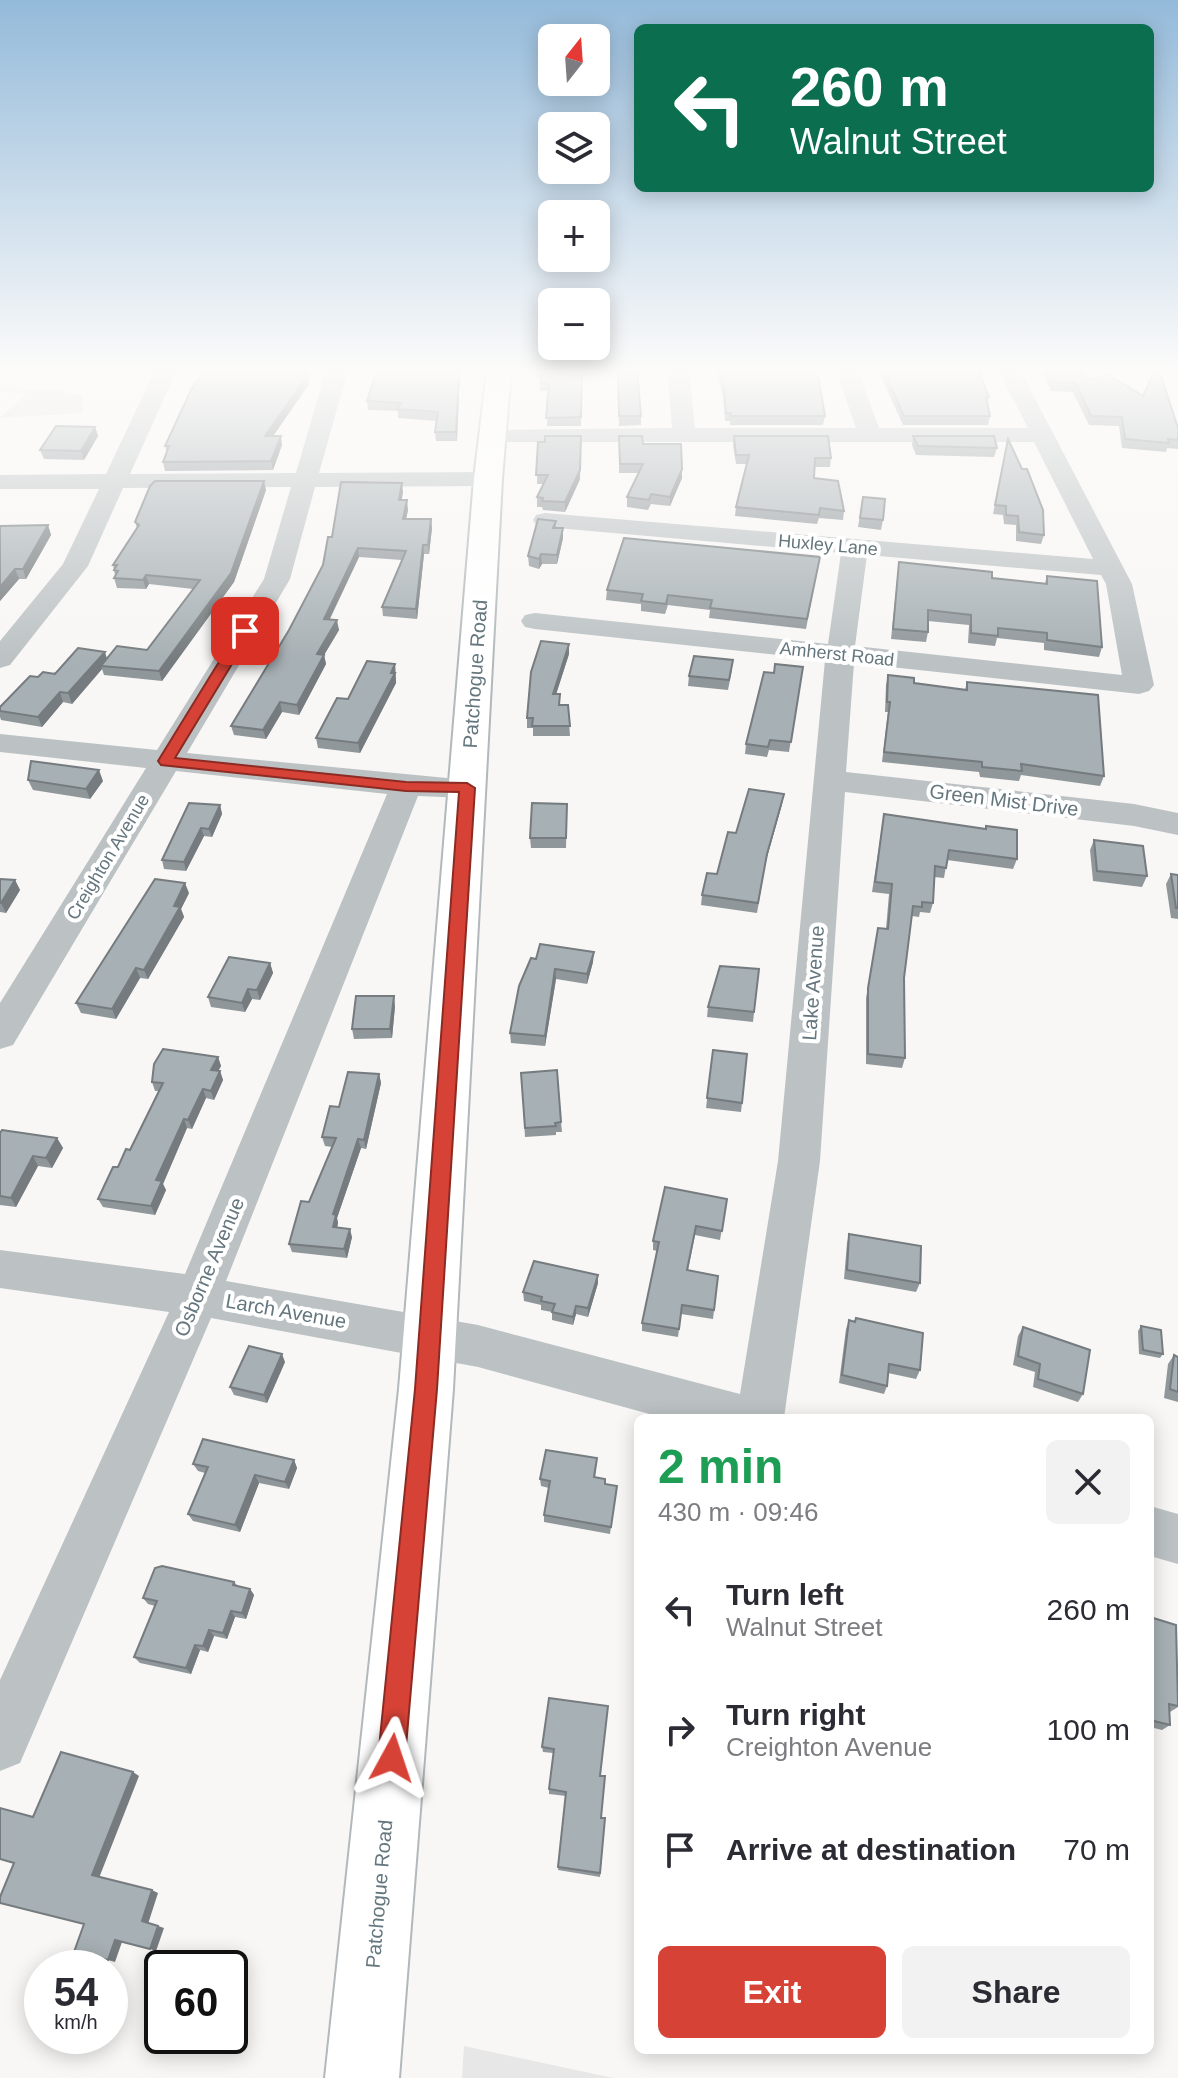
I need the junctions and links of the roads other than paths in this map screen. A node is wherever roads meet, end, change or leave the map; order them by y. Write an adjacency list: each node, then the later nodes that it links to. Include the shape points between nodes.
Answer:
1 (120, 467): 8 (street)
2 (310, 467): 6 (street, Creighton Avenue)
3 (410, 467): 6 (street)
4 (489, 467): 19 (main road, Patchogue Road)
5 (1060, 467): 11 (street)
6 (306, 480): 8 (street); 16 (street, Creighton Avenue, via 277,579)
7 (0, 482): 8 (street)
8 (113, 482): 14 (street, via 75,566)
9 (545, 520): 10 (street, Huxley Lane)
10 (855, 547): 11 (street, Huxley Lane); 13 (street, Lake Avenue)
11 (1112, 568): 13 (street, Amherst Road, via 1139,685)
12 (535, 621): 13 (street, Amherst Road)
13 (840, 655): 17 (street, Lake Avenue)
14 (0, 659)
15 (0, 743): 16 (street)
16 (166, 761): 18 (street); 21 (street, Creighton Avenue)
17 (829, 780): 20 (street, Green Mist Drive); 26 (street, Lake Avenue, via 799,1161)
18 (406, 786): 19 (street); 23 (street, Osborne Avenue)
19 (467, 788): 24 (main road, Patchogue Road)
20 (1178, 824)
21 (0, 1035)
22 (0, 1269): 23 (street, Larch Avenue)
23 (198, 1296): 24 (street, Larch Avenue); 29 (street, Osborne Avenue)
24 (429, 1337): 25 (street, Larch Avenue); 30 (main road, Patchogue Road)
25 (732, 1414)
26 (761, 1414)
27 (1154, 1532): 28 (street)
28 (1178, 1539)
29 (0, 1743)
30 (362, 2078)

